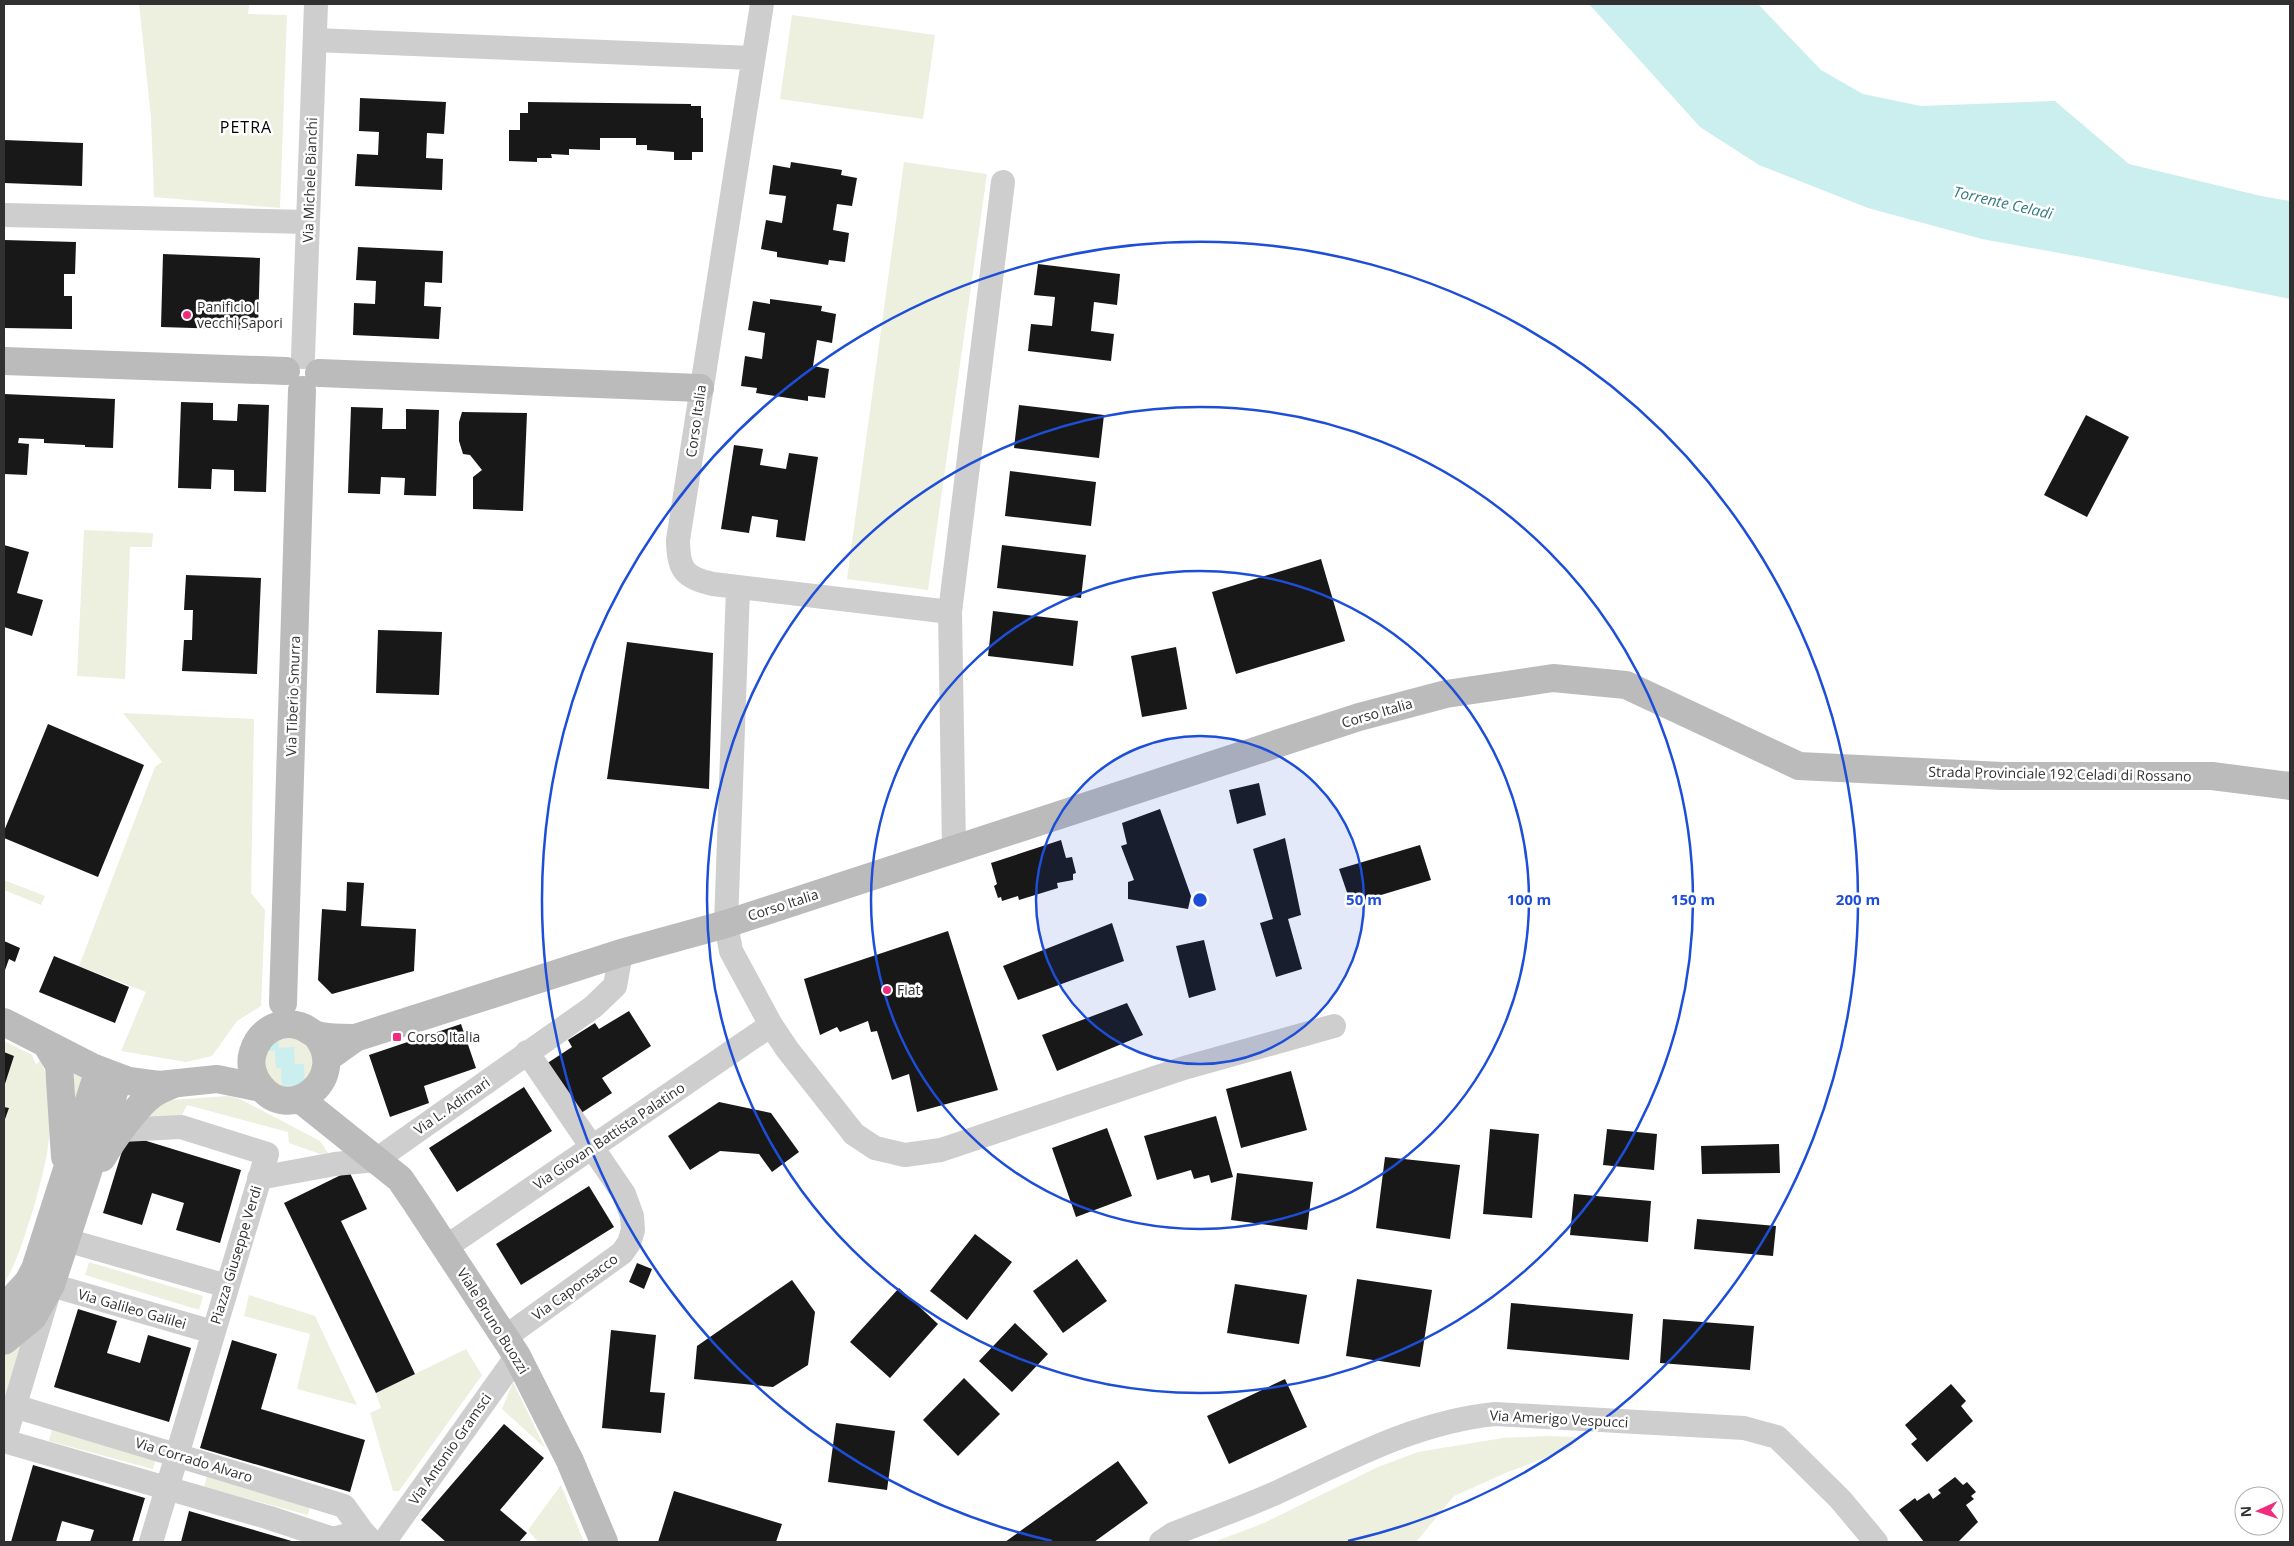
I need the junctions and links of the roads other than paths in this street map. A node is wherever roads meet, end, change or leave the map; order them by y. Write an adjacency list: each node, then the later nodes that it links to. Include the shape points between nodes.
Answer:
1 (316, 4): 3 (street, Via Michele Bianchi)
2 (762, 4): 4 (street, Corso Italia)
3 (315, 40): 4 (street); 7 (street, Via Michele Bianchi)
4 (752, 58): 10 (street, Corso Italia)
5 (1003, 182): 12 (street)
6 (4, 215): 7 (street)
7 (308, 222): 9 (street, Via Michele Bianchi)
8 (4, 361): 9 (street)
9 (303, 373): 10 (street); 18 (street, Via Tiberio Smurra)
10 (700, 388): 11 (street, Corso Italia, via 678,553 681,565 694,580)
11 (738, 588): 12 (street, Corso Italia); 16 (street)
12 (950, 612): 15 (street)
13 (1799, 766): 14 (street, Strada Provinciale 192 Celadi di Rossano, via 2002,776 2212,776); 15 (street, Corso Italia, via 1626,685 1553,678 1446,694 1359,717)
14 (2290, 786)
15 (954, 848): 16 (street, Corso Italia)
16 (726, 924): 17 (street, Corso Italia); 20 (street, via 731,951)
17 (621, 953): 22 (street, Corso Italia, via 354,1038); 25 (street, Via L. Adimari, via 616,986 593,1007)
18 (283, 1003): 22 (street); 24 (street)
19 (4, 1022): 23 (street)
20 (771, 1025): 21 (street, via 854,1134 875,1148 905,1155 941,1150 1184,1068); 32 (street, Via Giovan Battista Palatino)
21 (1334, 1026)
22 (316, 1040): 24 (street, via 291,1024 282,1024); 30 (street, via 323,1080)
23 (46, 1044): 26 (street); 35 (street, via 56,1057 60,1073 65,1154)
24 (257, 1044): 27 (street); 29 (street, via 251,1067)
25 (527, 1052): 32 (street); 33 (street, Via L. Adimari)
26 (109, 1074): 28 (street, via 144,1083); 35 (street, via 95,1082)
27 (217, 1080): 28 (street); 29 (street)
28 (174, 1084): 31 (street, via 151,1095)
29 (261, 1088): 30 (street, via 280,1099)
30 (308, 1094): 33 (street, Viale Bruno Buozzi, via 339,1130)
31 (122, 1130): 34 (street, Piazza Giuseppe Verdi, via 181,1127 267,1154); 35 (street)
32 (593, 1148): 37 (street, Via Giovan Battista Palatino); 43 (street, Via Caponsacco, via 624,1194 633,1230 629,1243 613,1262)
33 (376, 1160): 34 (street, Piazza Giuseppe Verdi); 37 (street, Viale Bruno Buozzi, via 400,1179)
34 (260, 1178): 39 (street, Piazza Giuseppe Verdi)
35 (73, 1186): 36 (street); 40 (street, via 34,1269 23,1288)
36 (66, 1240): 38 (street); 39 (street)
37 (446, 1247): 43 (street, Viale Bruno Buozzi)
38 (51, 1284): 41 (street, Via Galileo Galilei); 42 (street, via 33,1317); 44 (street)
39 (227, 1286): 41 (street, Piazza Giuseppe Verdi)
40 (4, 1308)
41 (213, 1332): 46 (street, Piazza Giuseppe Verdi)
42 (4, 1341)
43 (511, 1347): 50 (street, Via Antonio Gramsci); 51 (street, Viale Bruno Buozzi, via 570,1460)
44 (14, 1406): 45 (street); 46 (street, Via Corrado Alvaro)
45 (4, 1441): 47 (street, Via Corrado Alvaro)
46 (177, 1455): 47 (street, Piazza Giuseppe Verdi); 48 (street, Via Corrado Alvaro, via 344,1506)
47 (167, 1489): 48 (street, Via Corrado Alvaro, via 333,1539); 49 (street, Piazza Giuseppe Verdi)
48 (367, 1537)
49 (151, 1542)
50 (384, 1542)
51 (604, 1542)
52 (1161, 1542): 53 (street, Via Amerigo Vespucci, via 1403,1434 1458,1419 1495,1414 1744,1428 1777,1437 1840,1499)
53 (1876, 1542)

